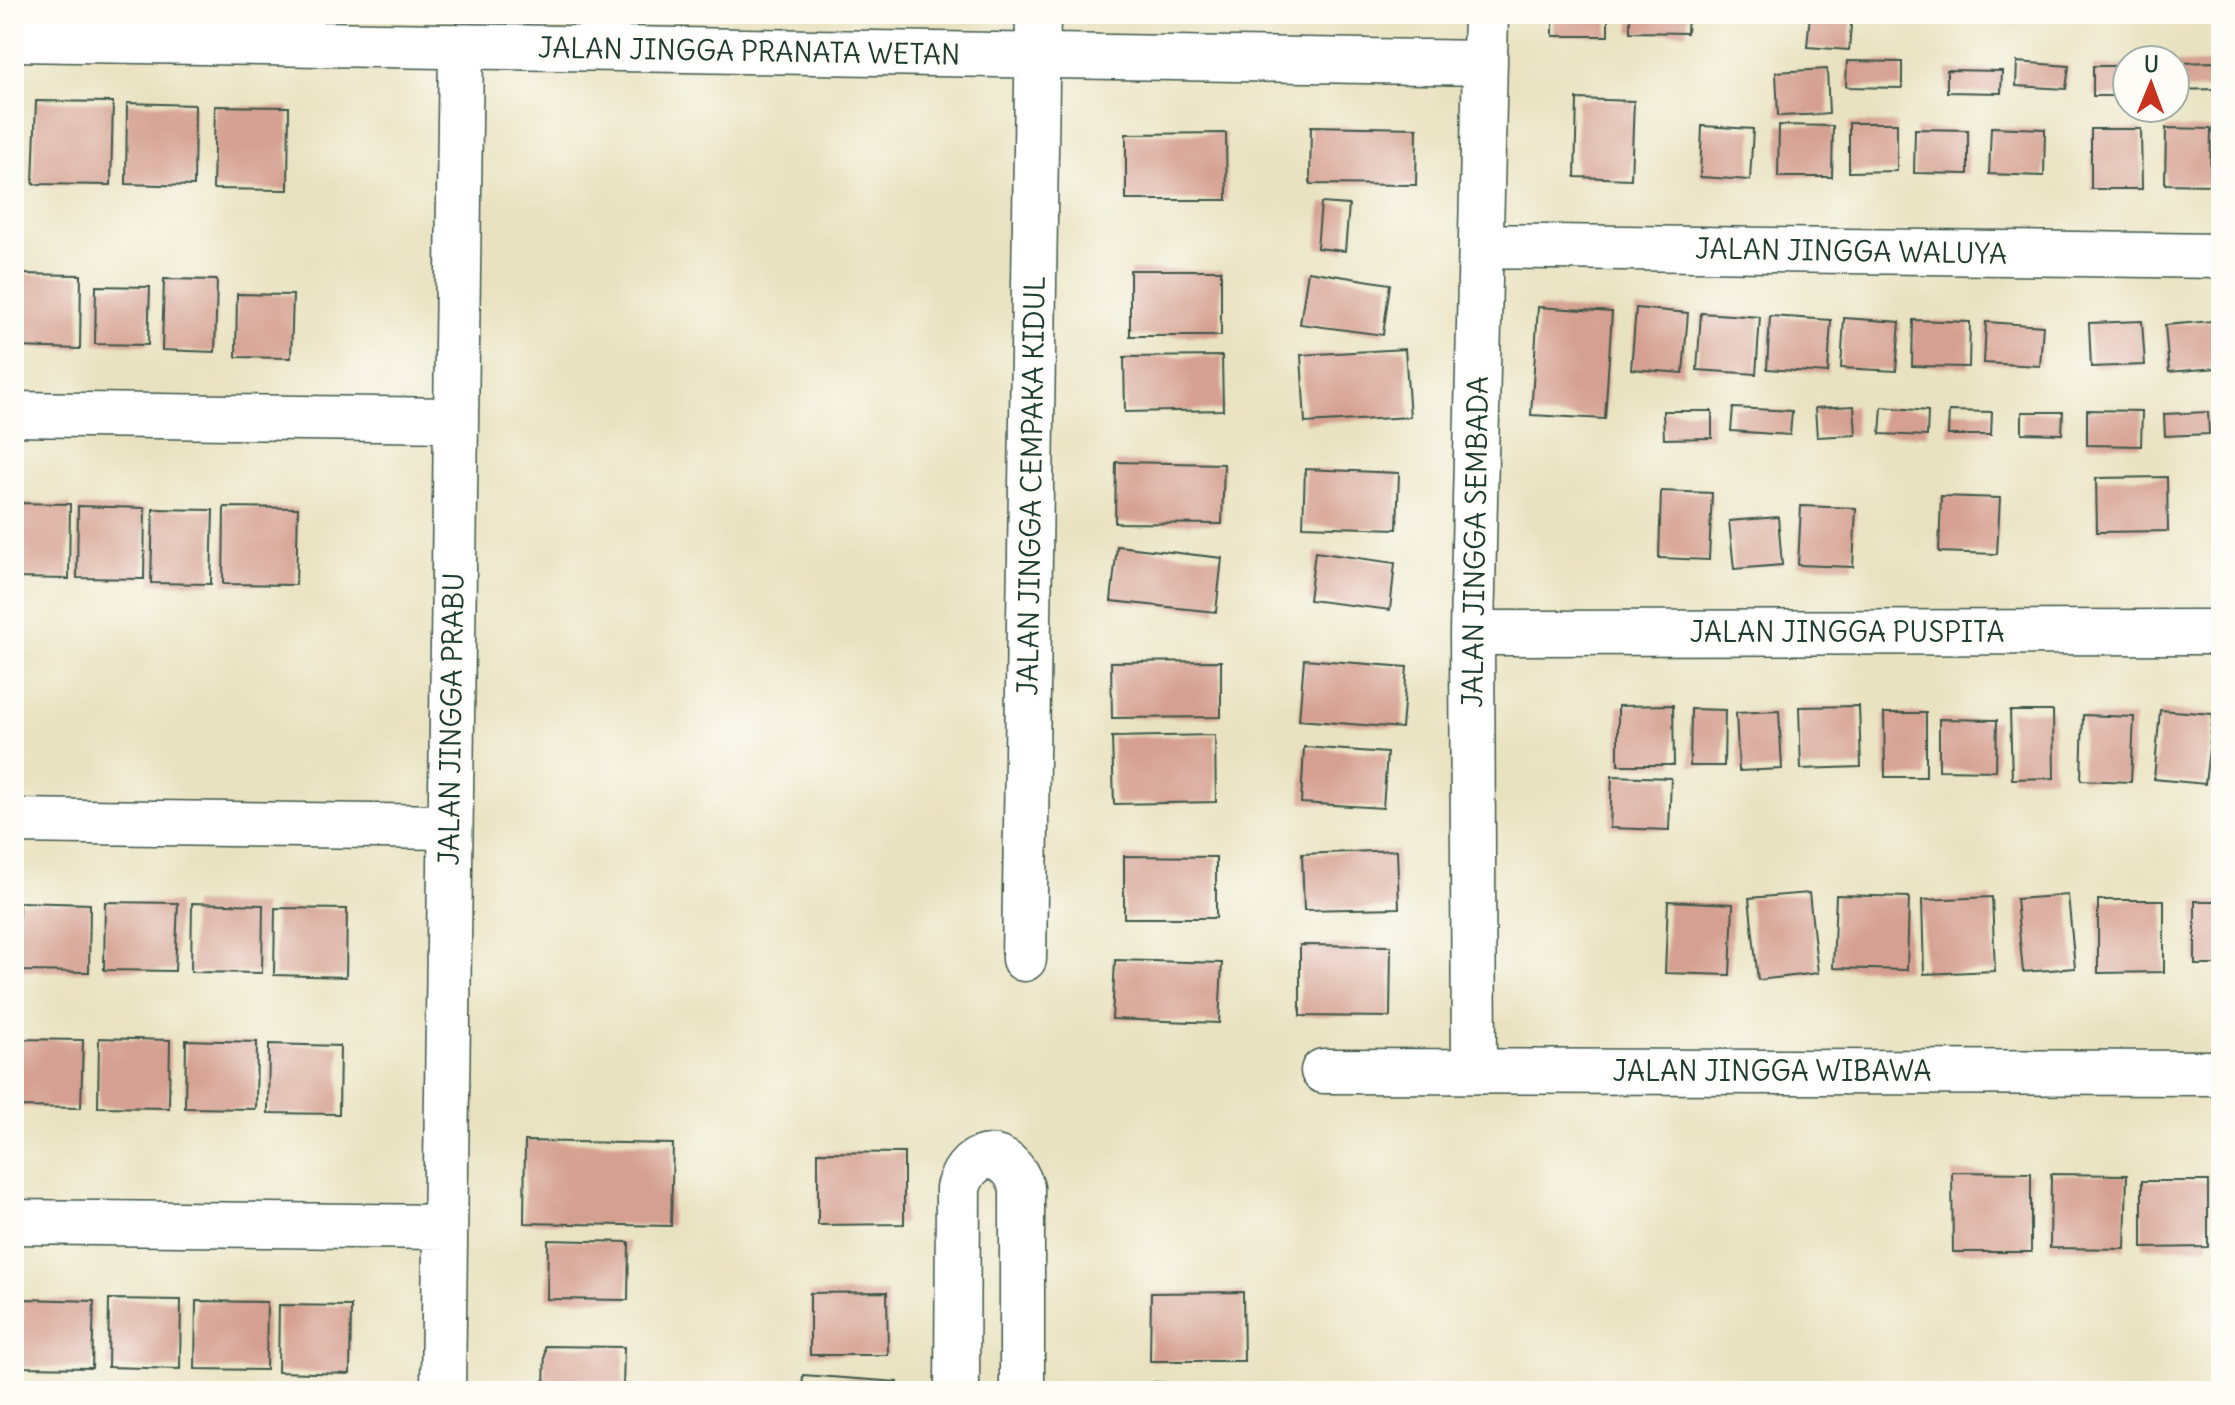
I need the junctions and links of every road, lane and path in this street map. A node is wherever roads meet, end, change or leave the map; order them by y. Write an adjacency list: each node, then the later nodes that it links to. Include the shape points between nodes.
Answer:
1 (1486, 14): 5 (street, JALAN JINGGA SEMBADA)
2 (1038, 35): 4 (street, JALAN JINGGA PRANATA WETAN); 5 (street, JALAN JINGGA PRANATA WETAN); 14 (street, JALAN JINGGA CEMPAKA KIDUL)
3 (14, 39): 4 (street, JALAN JINGGA PRANATA WETAN)
4 (461, 47): 9 (street, JALAN JINGGA PRABU)
5 (1485, 63): 6 (street, JALAN JINGGA SEMBADA)
6 (1481, 246): 7 (street, JALAN JINGGA WALUYA); 11 (street, JALAN JINGGA SEMBADA)
7 (2221, 256)
8 (14, 414): 9 (street)
9 (455, 420): 13 (street, JALAN JINGGA PRABU)
10 (2221, 632): 11 (street, JALAN JINGGA PUSPITA)
11 (1472, 633): 15 (street, JALAN JINGGA SEMBADA)
12 (14, 821): 13 (street)
13 (450, 827): 19 (street, JALAN JINGGA PRABU)
14 (1024, 959)
15 (1474, 1070): 16 (street, JALAN JINGGA WIBAWA); 17 (street, JALAN JINGGA WIBAWA)
16 (1323, 1071)
17 (2221, 1073)
18 (14, 1222): 19 (street)
19 (445, 1227): 20 (street, JALAN JINGGA PRABU)
20 (443, 1391)
21 (957, 1391): 22 (street, via 958,1188 974,1161 990,1157 1017,1172 1022,1188)
22 (1022, 1391)

